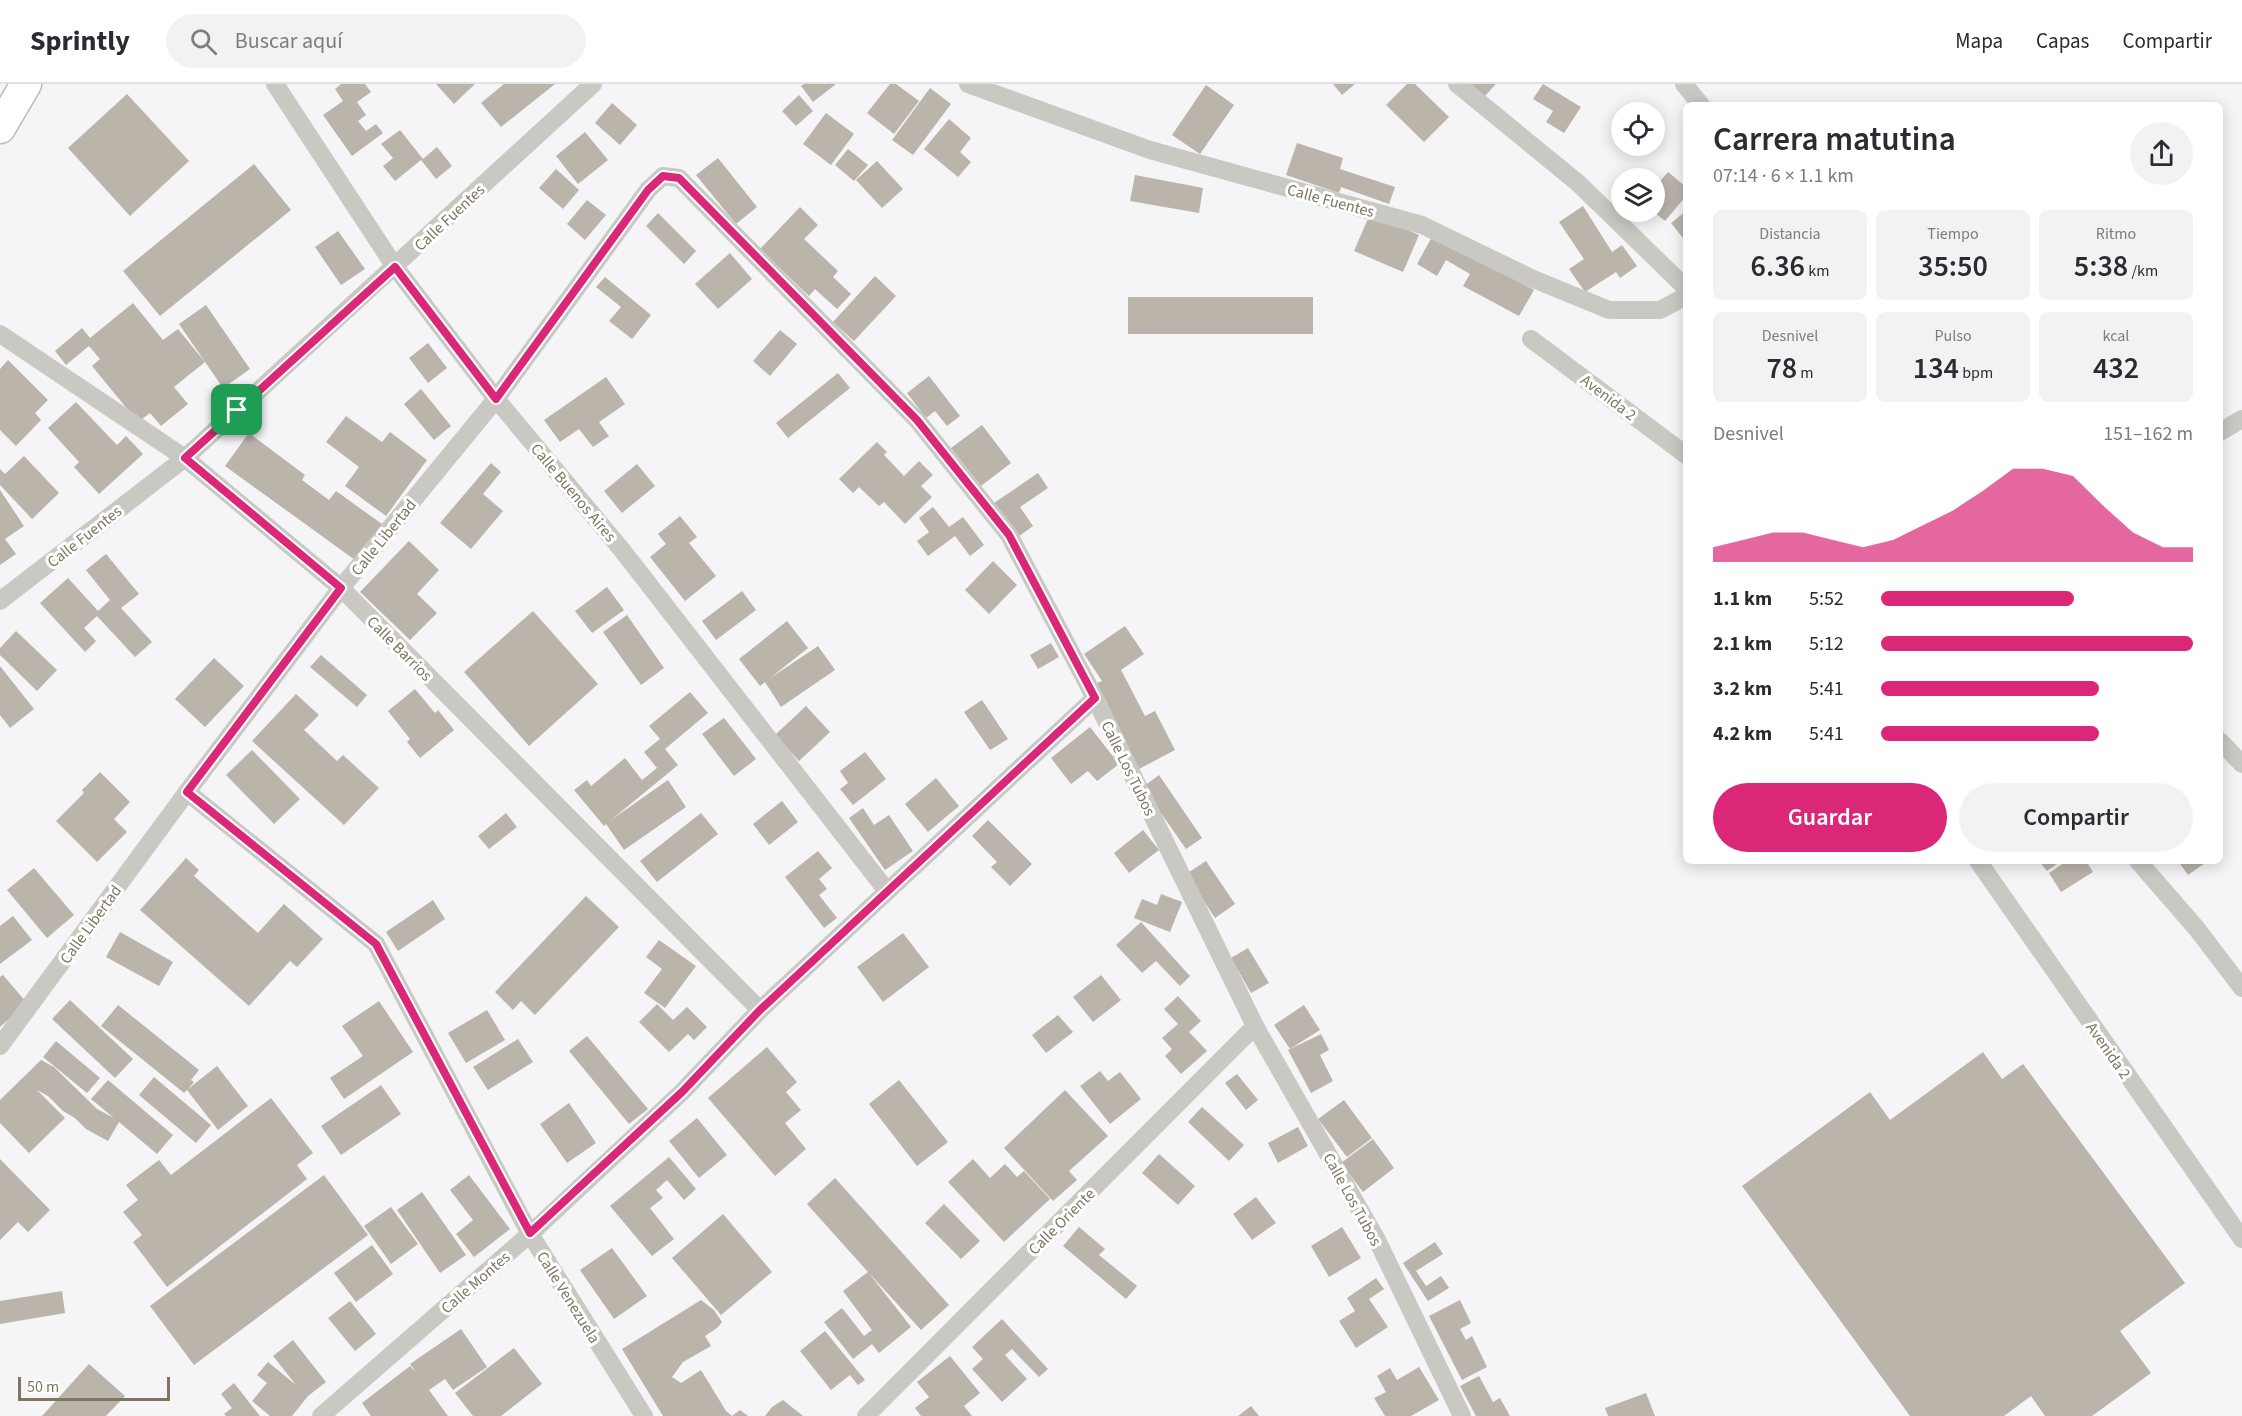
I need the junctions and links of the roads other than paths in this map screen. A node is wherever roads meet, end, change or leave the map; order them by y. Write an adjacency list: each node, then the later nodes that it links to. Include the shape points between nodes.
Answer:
1 (26, 84): 8 (highway)
2 (275, 84): 10 (street, Calle Buenos Aires)
3 (593, 84): 10 (street, Calle Fuentes)
4 (968, 84): 12 (street, Calle Fuentes, via 1150,150 1422,225 1531,278 1609,310 1660,310)
5 (1457, 84): 11 (street, via 1578,183)
6 (1684, 84): 7 (street)
7 (1699, 102)
8 (0, 128)
9 (663, 176): 15 (street, Calle Libertad, via 648,190); 22 (street, Calle Los Tubos, via 679,178 917,420 1009,535)
10 (395, 267): 15 (street, Calle Buenos Aires); 19 (street, Calle Fuentes)
11 (1683, 285)
12 (1683, 298)
13 (0, 334): 19 (street, Calle Barrios)
14 (1531, 339): 18 (street, Avenida 2)
15 (496, 399): 20 (street, Calle Libertad); 28 (street, Calle Buenos Aires, via 622,550)
16 (2242, 419): 17 (street)
17 (2223, 430)
18 (1683, 453)
19 (185, 458): 20 (street, Calle Barrios); 21 (street, Calle Fuentes)
20 (341, 588): 25 (street, Calle Libertad); 30 (street, Calle Barrios)
21 (0, 601)
22 (1095, 698): 28 (street, Calle Montes); 31 (street, Calle Los Tubos)
23 (2223, 744): 24 (street)
24 (2242, 764)
25 (187, 792): 32 (street, Calle Libertad); 33 (street, Calle Venezuela, via 376,944)
26 (1980, 864): 34 (street, Avenida 2)
27 (2141, 864): 29 (street)
28 (887, 891): 30 (street, Calle Montes)
29 (2242, 988)
30 (760, 1010): 33 (street, Calle Montes, via 682,1092)
31 (1256, 1026): 37 (street, Calle Oriente); 38 (street, Calle Los Tubos, via 1377,1239)
32 (0, 1046)
33 (530, 1233): 35 (street, Calle Montes); 36 (street, Calle Venezuela)
34 (2242, 1239)
35 (321, 1416)
36 (644, 1416)
37 (866, 1416)
38 (1462, 1416)

